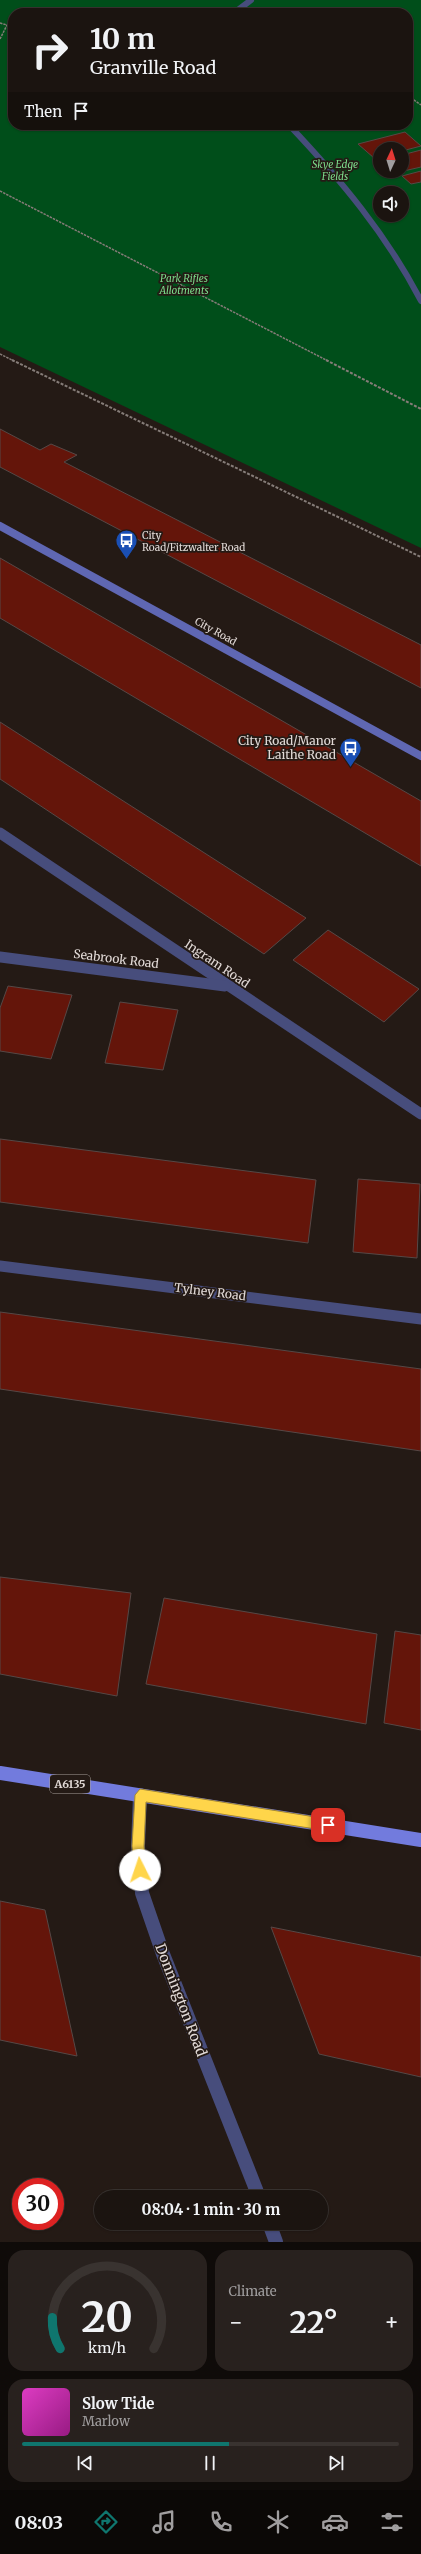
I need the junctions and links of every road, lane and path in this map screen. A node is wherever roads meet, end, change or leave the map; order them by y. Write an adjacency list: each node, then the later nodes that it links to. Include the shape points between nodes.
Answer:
1 (251, 0): 2 (street)
2 (241, 8)
3 (0, 23): 4 (path)
4 (7, 25): 5 (path)
5 (0, 39)
6 (294, 130): 8 (street, via 337,175 391,246)
7 (0, 191): 10 (path)
8 (421, 301)
9 (0, 354): 12 (path)
10 (421, 409)
11 (0, 526): 13 (main road, City Road)
12 (421, 557)
13 (421, 756)
14 (0, 833): 16 (street, Ingram Road)
15 (0, 957): 16 (street, Seabrook Road)
16 (228, 986): 17 (street, Ingram Road)
17 (421, 1114)
18 (0, 1266): 19 (street, Tylney Road)
19 (421, 1319)
20 (0, 1773): 21 (main road, A6135)
21 (140, 1795): 22 (main road, A6135); 23 (street, Donnington Road, via 138,1846 142,1893 163,1954)
22 (421, 1840)
23 (256, 2190)
24 (272, 2230): 25 (street)
25 (276, 2242)

